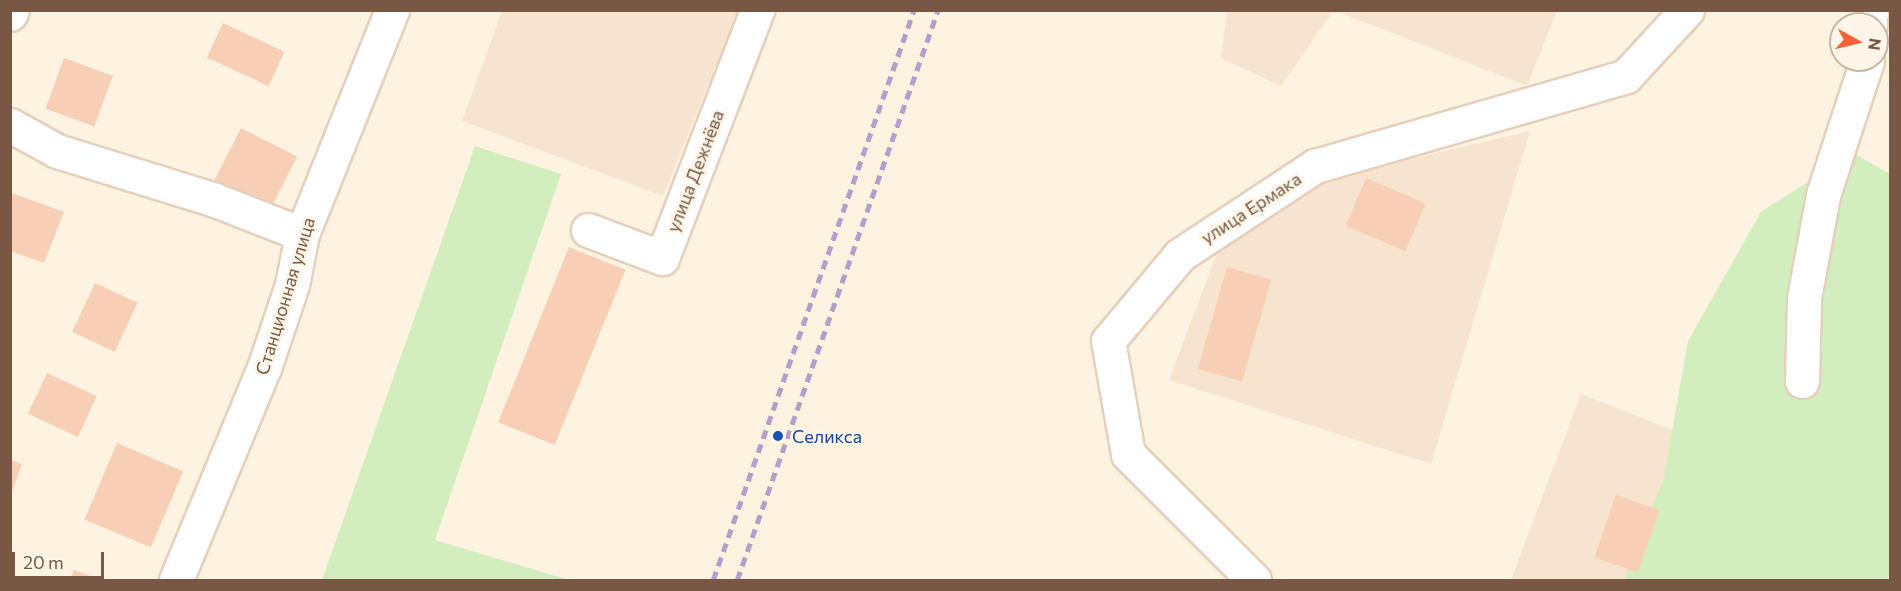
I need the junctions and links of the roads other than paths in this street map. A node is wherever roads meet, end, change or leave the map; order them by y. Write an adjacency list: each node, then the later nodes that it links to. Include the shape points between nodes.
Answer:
1 (392, 10): 7 (street, Станционная улица)
2 (757, 10): 6 (street, улица Дежнёва, via 662,258)
3 (1687, 10): 10 (street, улица Ермака, via 1626,76 1315,166 1180,255 1108,341 1128,453)
4 (1863, 72): 8 (street, via 1823,195 1804,298)
5 (10, 124): 7 (street, via 57,151 215,200)
6 (588, 230)
7 (302, 234): 9 (street, Станционная улица, via 292,285 264,368)
8 (1802, 381)
9 (176, 580)
10 (1254, 580)

